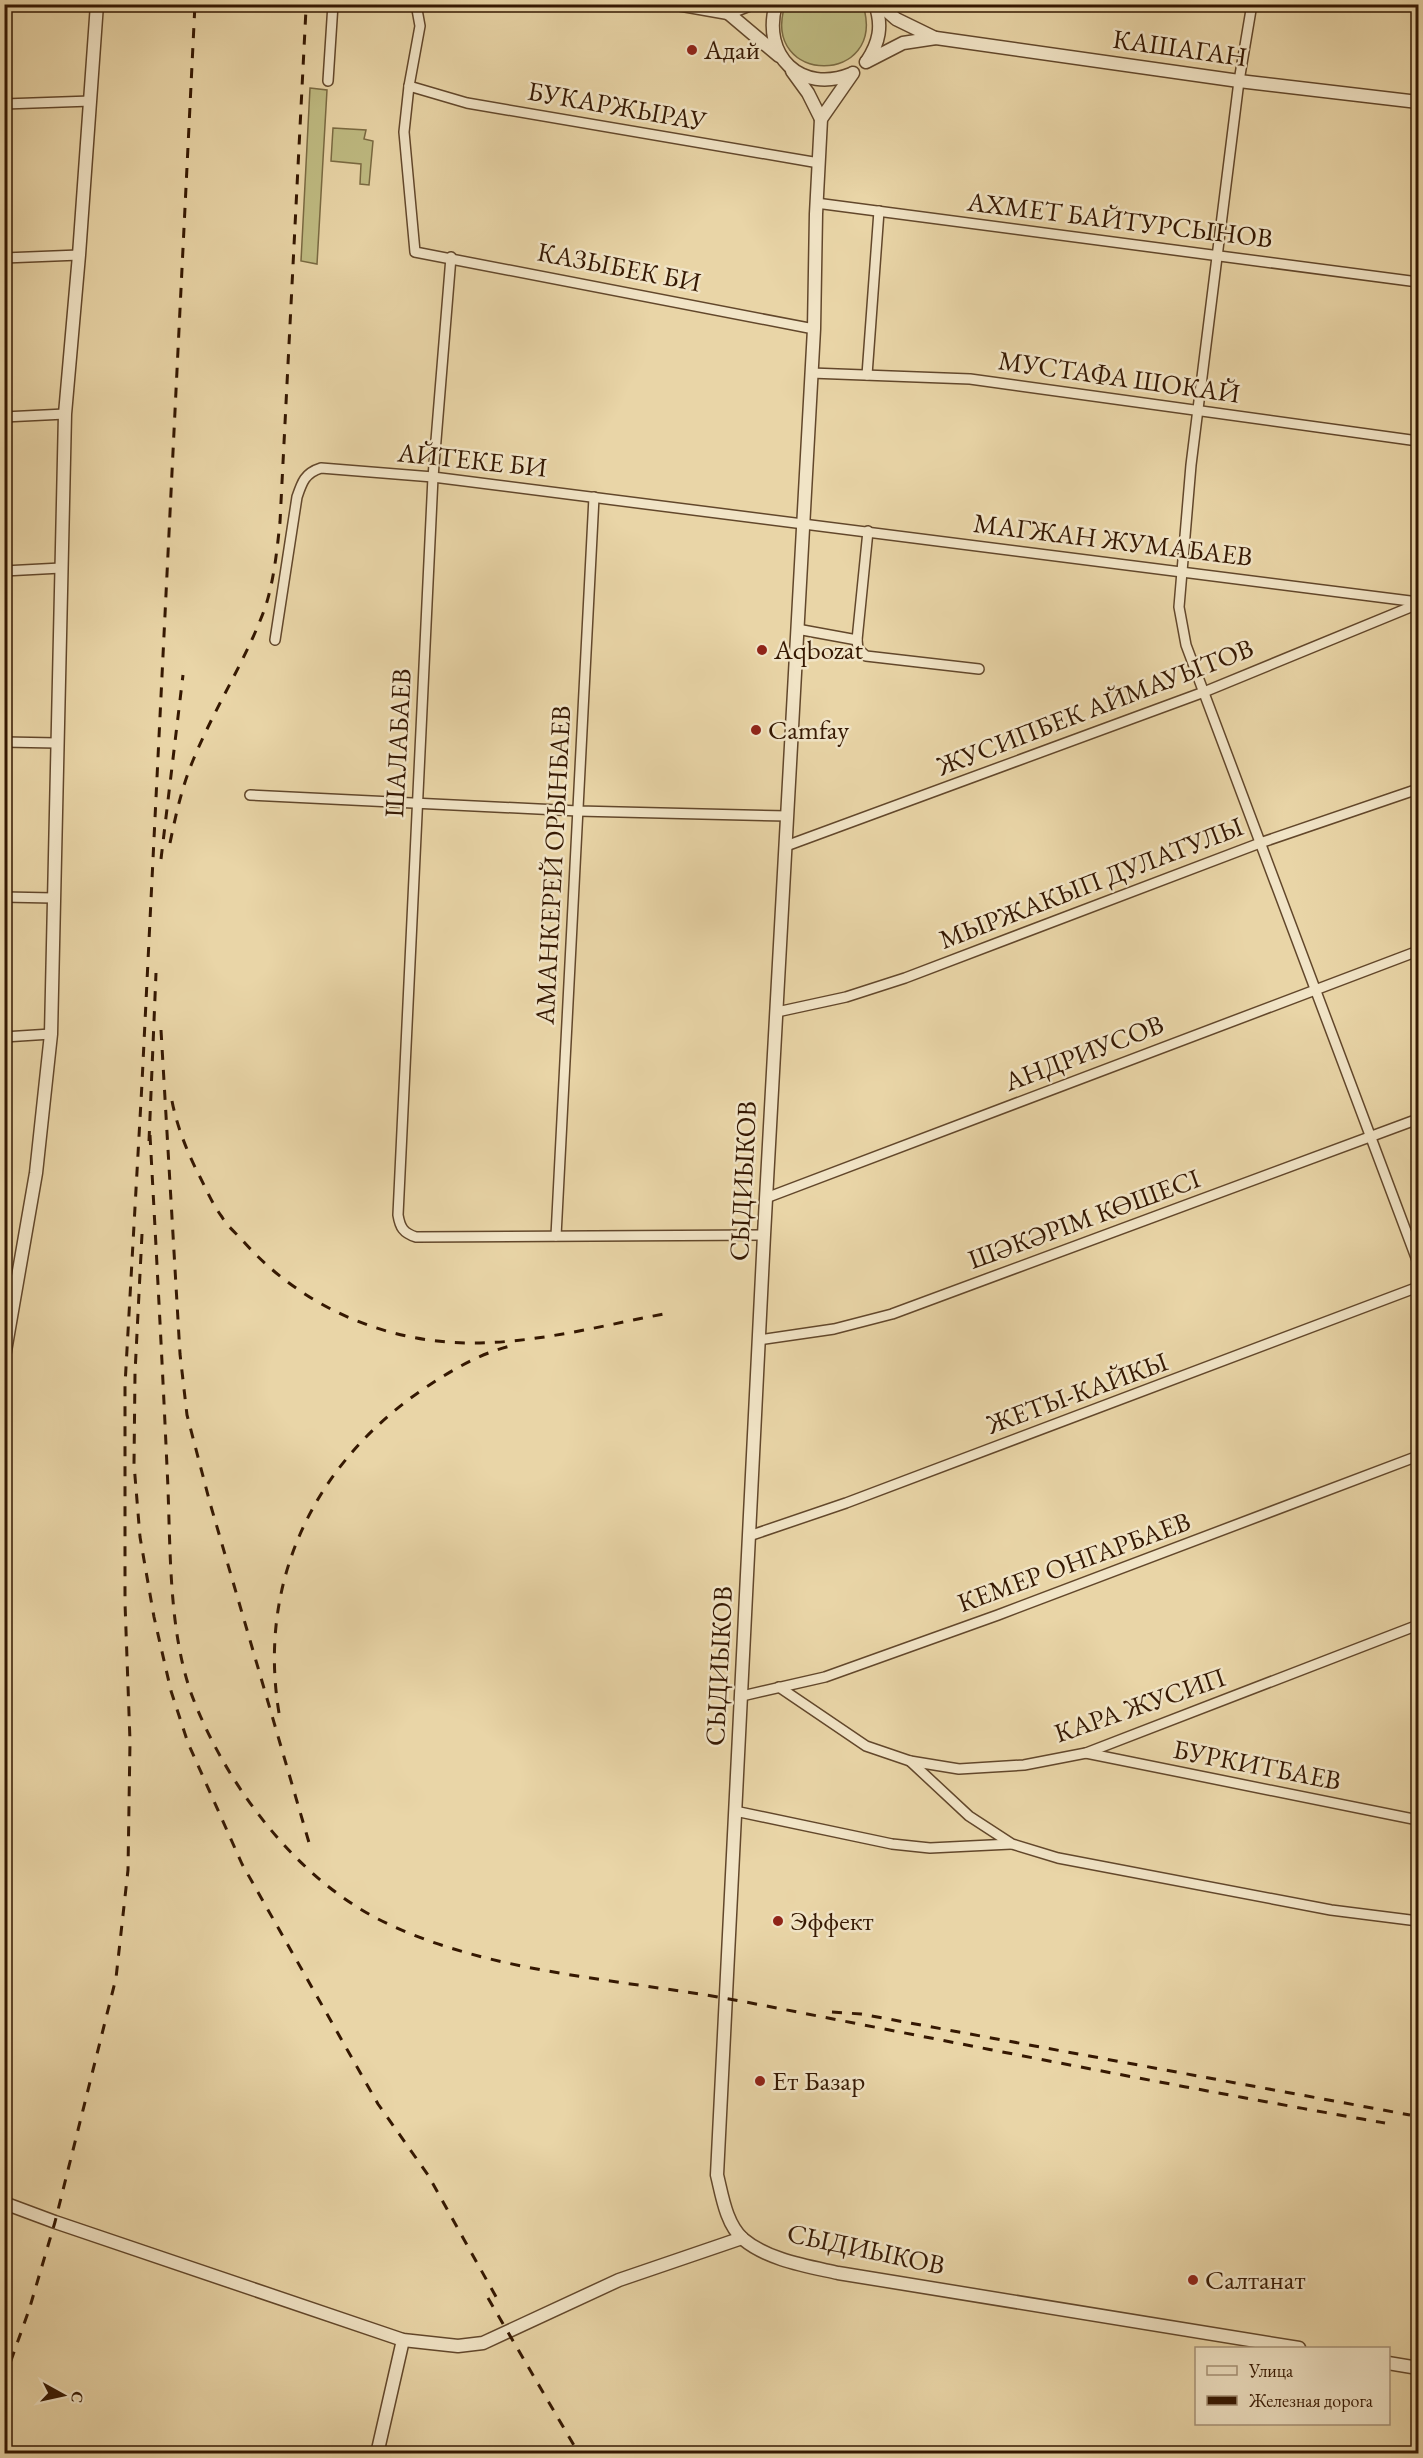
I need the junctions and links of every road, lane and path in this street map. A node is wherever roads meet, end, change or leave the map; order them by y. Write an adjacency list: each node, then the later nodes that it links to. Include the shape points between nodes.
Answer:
1 (97, 4): 17 (street)
2 (333, 4): 14 (street)
3 (416, 4): 16 (street, via 420,26)
4 (676, 4): 9 (street)
5 (751, 4): 9 (street)
6 (776, 4): 12 (street, via 772,36)
7 (877, 4): 10 (street, via 896,19); 11 (street, via 880,32)
8 (1252, 4): 15 (street)
9 (728, 13): 12 (street)
10 (936, 38): 11 (street, via 903,43); 15 (street, КАШАГАН)
11 (866, 62): 13 (street)
12 (789, 66): 13 (street, via 803,76 819,80 837,80); 20 (street)
13 (853, 73): 20 (street)
14 (328, 81)
15 (1239, 81): 18 (street, КАШАГАН); 25 (street)
16 (409, 86): 21 (street, БУКАРЖЫРАУ, via 467,103); 26 (street, КАЗЫБЕК БИ, via 404,132 415,252)
17 (91, 100): 19 (street); 24 (street)
18 (1419, 102)
19 (4, 104)
20 (821, 119): 21 (street, СЫДИЫКОВ)
21 (819, 164): 22 (street, СЫДИЫКОВ)
22 (816, 203): 23 (street, АХМЕТ БАЙТУРСЫНОВ); 29 (street, СЫДИЫКОВ)
23 (879, 211): 25 (street, АХМЕТ БАЙТУРСЫНОВ); 31 (street)
24 (80, 255): 27 (street); 33 (street)
25 (1216, 255): 28 (street, АХМЕТ БАЙТУРСЫНОВ); 32 (street)
26 (451, 257): 29 (street, КАЗЫБЕК БИ); 36 (street, ШАЛАБАЕВ)
27 (4, 258)
28 (1419, 282)
29 (814, 329): 30 (street, СЫДИЫКОВ)
30 (811, 373): 31 (street, МУСТАФА ШОКАЙ); 38 (street, СЫДИЫКОВ)
31 (867, 375): 32 (street, МУСТАФА ШОКАЙ, via 970,380)
32 (1198, 411): 35 (street, МУСТАФА ШОКАЙ); 42 (street)
33 (65, 414): 34 (street); 40 (street)
34 (4, 417)
35 (1419, 441)
36 (433, 477): 37 (street, АЙТЕКЕ БИ); 45 (street, АЙТЕКЕ БИ, via 321,468 309,471 297,497); 53 (street, ШАЛАБАЕВ)
37 (594, 497): 38 (street, АЙТЕКЕ БИ); 54 (street, АМАНКЕРЕЙ ОРЫНБАЕВ)
38 (801, 522): 39 (street, МАГЖАН ЖУМАБАЕВ); 44 (street, СЫДИЫКОВ)
39 (868, 531): 42 (street, МАГЖАН ЖУМАБАЕВ); 46 (street)
40 (61, 568): 41 (street); 50 (street)
41 (4, 571)
42 (1182, 571): 43 (street, МАГЖАН ЖУМАБАЕВ); 48 (street, via 1179,607 1186,645)
43 (1419, 603): 48 (street, ЖУСИПБЕК АЙМАУЫТОВ)
44 (797, 628): 46 (street); 55 (street, СЫДИЫКОВ)
45 (274, 640)
46 (857, 640): 47 (street, via 858,649 866,656)
47 (980, 669)
48 (1204, 692): 56 (street); 57 (street, ЖУСИПБЕК АЙМАУЫТОВ)
49 (4, 742): 50 (street)
50 (57, 743): 59 (street)
51 (1419, 789): 56 (street, МЫРЖАКЫП ДУЛАТУЛЫ)
52 (250, 795): 53 (street)
53 (418, 804): 54 (street); 69 (street, ШАЛАБАЕВ, via 398,1215 403,1231 416,1237)
54 (578, 811): 55 (street); 69 (street, АМАНКЕРЕЙ ОРЫНБАЕВ)
55 (788, 816): 57 (street, СЫДИЫКОВ)
56 (1260, 843): 61 (street); 62 (street, МЫРЖАКЫП ДУЛАТУЛЫ, via 905,978 846,997)
57 (786, 846): 62 (street, СЫДИЫКОВ)
58 (4, 897): 59 (street)
59 (53, 898): 63 (street)
60 (1419, 951): 61 (street, АНДРИУСОВ)
61 (1315, 989): 66 (street); 67 (street, АНДРИУСОВ)
62 (777, 1012): 67 (street, СЫДИЫКОВ)
63 (51, 1034): 64 (street); 72 (street, via 36,1173)
64 (4, 1037)
65 (1419, 1119): 66 (street, ШӘКӘРІМ КӨШЕСІ)
66 (1370, 1137): 70 (street); 74 (street, ШӘКӘРІМ КӨШЕСІ, via 892,1314 834,1329)
67 (766, 1198): 68 (street, СЫДИЫКОВ)
68 (764, 1235): 69 (street); 74 (street, СЫДИЫКОВ)
69 (556, 1236)
70 (1419, 1263)
71 (4, 1278): 72 (street)
72 (17, 1282): 75 (street)
73 (1419, 1287): 77 (street, ЖЕТЫ-КАЙКЫ)
74 (759, 1340): 77 (street, СЫДИЫКОВ)
75 (4, 1356)
76 (1419, 1456): 79 (street, КЕМЕР ОНГАРБАЕВ, via 998,1615 825,1677)
77 (749, 1536): 80 (street, СЫДИЫКОВ)
78 (1419, 1625): 81 (street, КАРА ЖУСИП)
79 (779, 1687): 80 (street, КЕМЕР ОНГАРБАЕВ); 82 (street, КАРА ЖУСИП, via 866,1746)
80 (742, 1696): 83 (street, СЫДИЫКОВ)
81 (1086, 1753): 82 (street, КАРА ЖУСИП, via 1024,1765 958,1769); 84 (street, БУРКИТБАЕВ)
82 (910, 1761): 85 (street, via 969,1816)
83 (735, 1812): 85 (street, via 892,1844 930,1848); 88 (street, СЫДИЫКОВ, via 717,2175 727,2213)
84 (1419, 1820)
85 (1012, 1844): 86 (street, via 1069,1860 1331,1910)
86 (1419, 1921)
87 (4, 2203): 89 (street)
88 (742, 2238): 89 (street, via 619,2280 483,2343 458,2346); 90 (street, СЫДИЫКОВ, via 792,2262 838,2273)
89 (403, 2340): 93 (street)
90 (1287, 2347)
91 (1390, 2363): 92 (street)
92 (1419, 2368)
93 (377, 2454)

